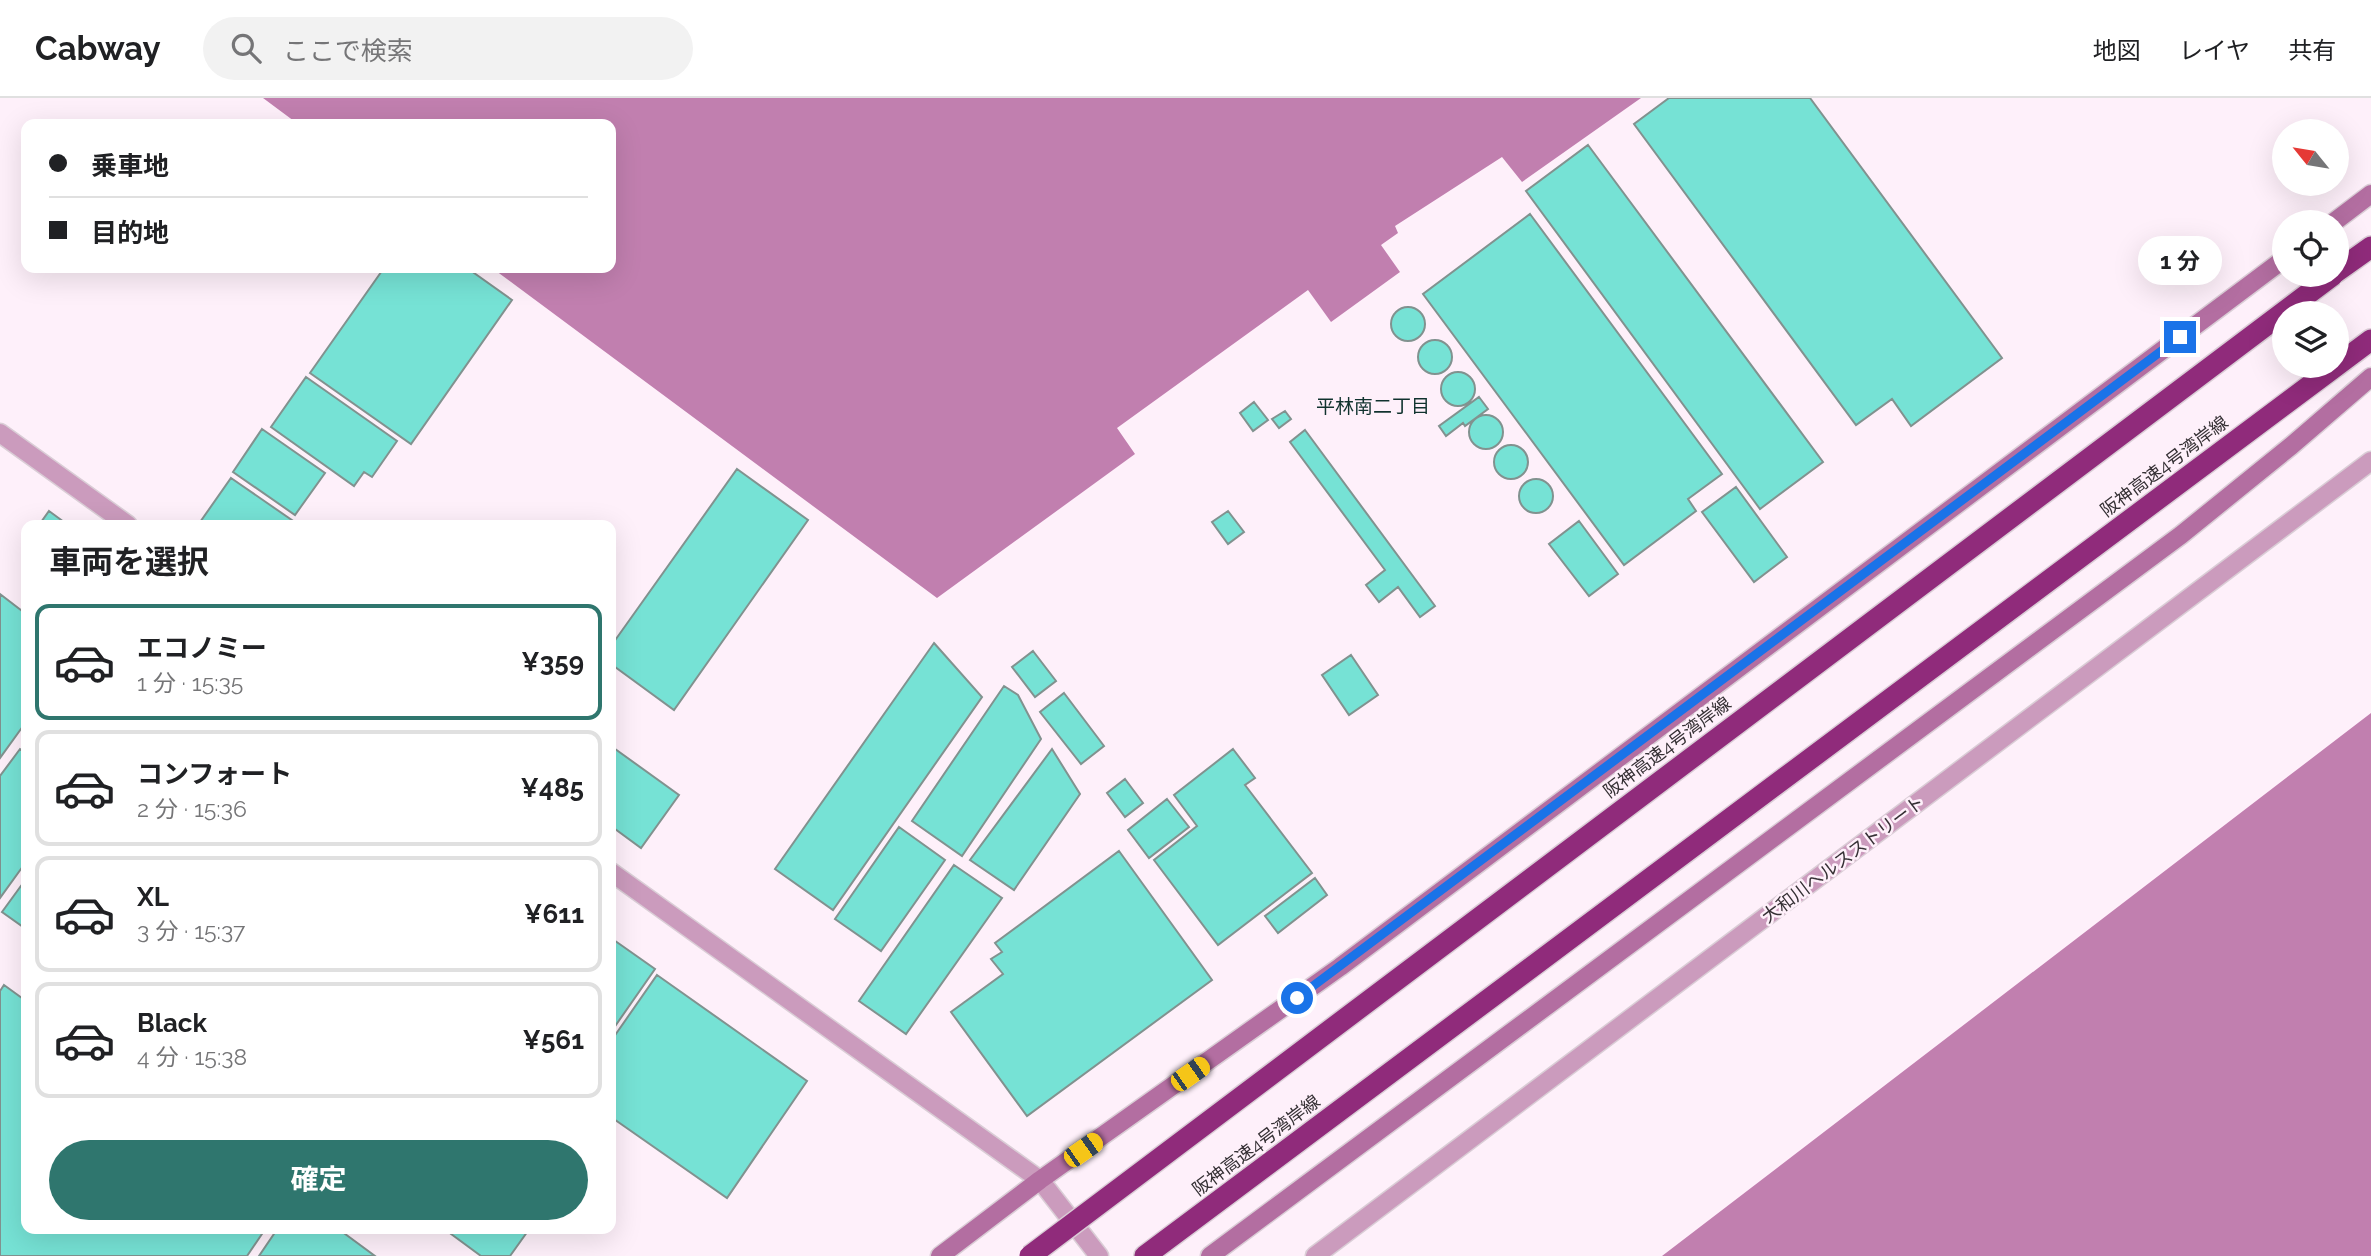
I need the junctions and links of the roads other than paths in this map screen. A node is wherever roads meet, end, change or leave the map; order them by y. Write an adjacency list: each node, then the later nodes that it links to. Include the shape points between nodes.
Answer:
1 (2371, 194): 2 (street)
2 (2349, 211)
3 (2371, 247): 4 (highway, 阪神高速4号湾岸線)
4 (2349, 264)
5 (2272, 269): 15 (street, via 1340,967)
6 (2318, 287): 17 (highway, 阪神高速4号湾岸線, bridge)
7 (2371, 340): 8 (highway, 阪神高速4号湾岸線)
8 (2349, 356)
9 (2371, 377): 20 (street, via 2181,535)
10 (2320, 378): 19 (highway, 阪神高速4号湾岸線)
11 (0, 433): 13 (street)
12 (2371, 461): 21 (street, 大和川ヘルスストリート)
13 (121, 520)
14 (616, 876): 15 (street)
15 (1040, 1180): 16 (street); 18 (street)
16 (940, 1256)
17 (1030, 1256)
18 (1099, 1256)
19 (1145, 1256)
20 (1210, 1256)
21 (1315, 1256)

